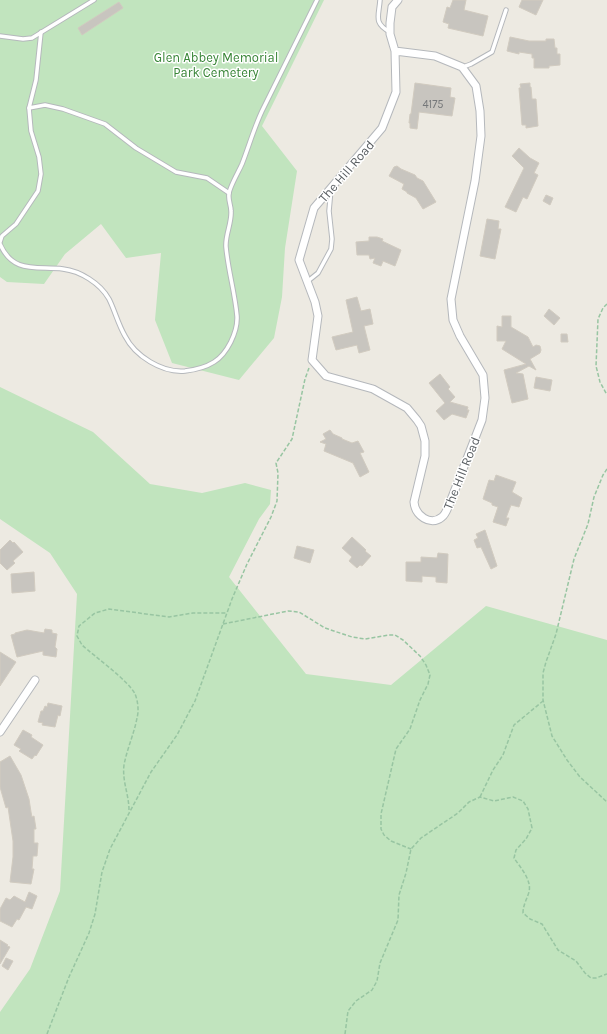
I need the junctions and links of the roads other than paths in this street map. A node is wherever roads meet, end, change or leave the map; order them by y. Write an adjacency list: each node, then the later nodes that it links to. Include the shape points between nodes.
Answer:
1 (317, 0): 13 (lane, via 262,112)
2 (380, 0): 7 (lane, via 379,23)
3 (398, 0): 7 (street, The Hill Road, via 392,7)
4 (91, 1): 6 (lane)
5 (506, 10): 10 (lane, via 492,52)
6 (42, 32): 8 (lane, via 32,38 23,39); 11 (lane, via 36,80)
7 (390, 32): 9 (street, The Hill Road)
8 (0, 36)
9 (395, 51): 10 (street, via 435,56); 12 (street, The Hill Road, via 396,92 382,128)
10 (462, 67): 15 (street, The Hill Road, via 476,86 481,136 475,181 451,299 453,320 483,375 485,398 482,420 444,515 436,520 427,520 419,515 414,506 426,449 421,426 412,414 401,404 373,389 326,376 312,360 318,316)
11 (29, 108): 13 (lane, via 45,105 104,124 136,148 176,172 207,178); 14 (lane, via 31,131 41,174 38,191 16,224 2,236)
12 (331, 188): 15 (lane, via 329,211 332,249 318,273); 15 (street, The Hill Road, via 314,208 299,260)
13 (228, 194): 14 (lane, via 232,211 226,245 237,318 235,334 225,351 214,362 199,368 184,371 164,368 137,353 125,336 108,298 85,276 62,269 16,264 8,257)
14 (0, 243)
15 (308, 281)
16 (35, 680): 17 (street)
17 (0, 732)

